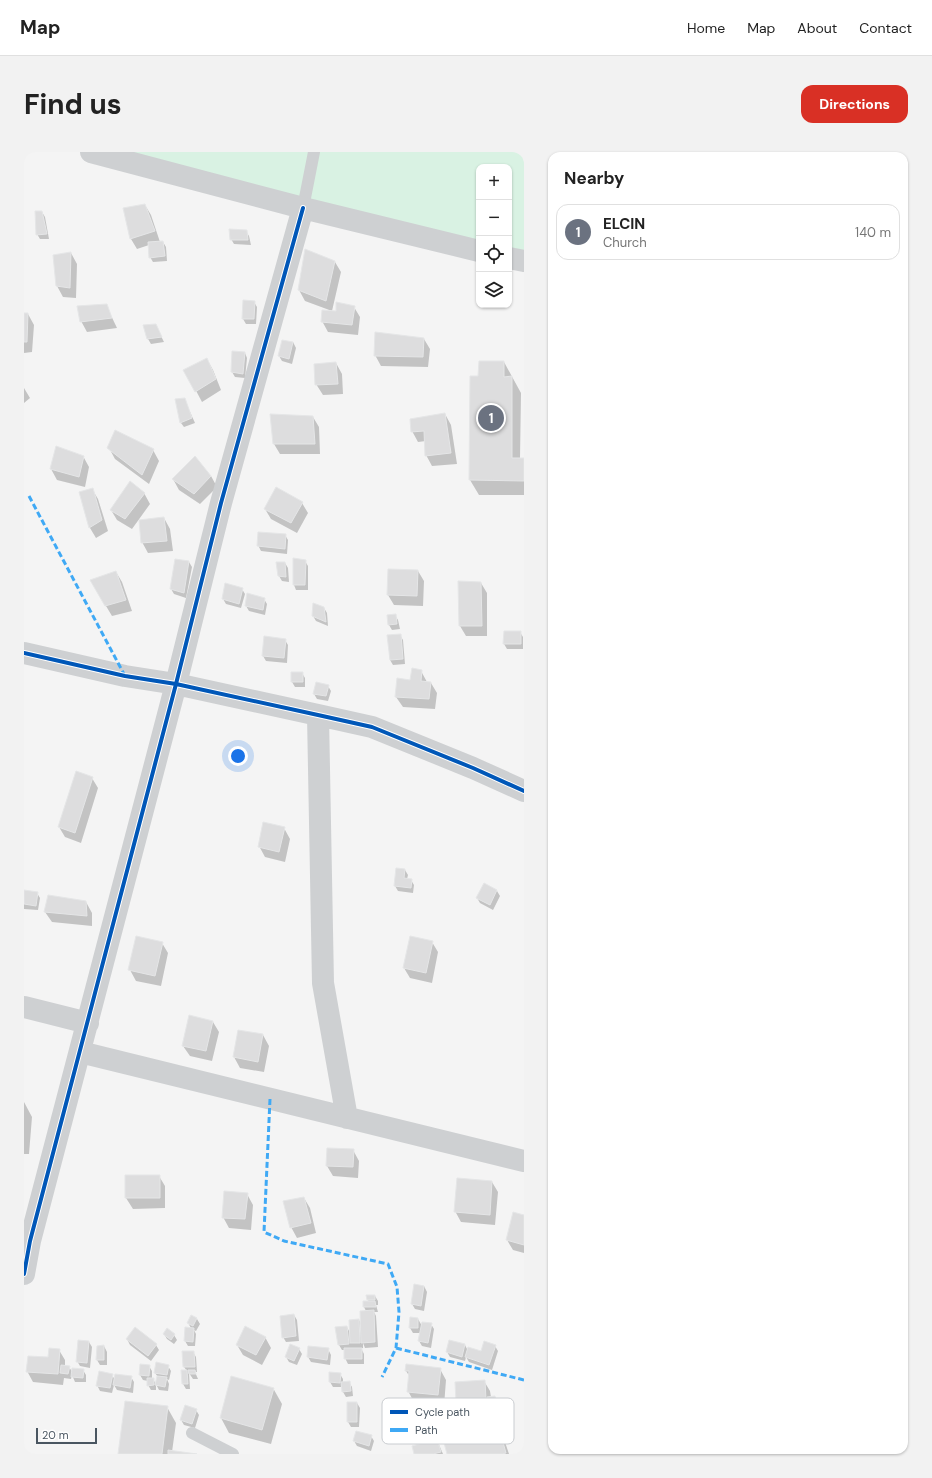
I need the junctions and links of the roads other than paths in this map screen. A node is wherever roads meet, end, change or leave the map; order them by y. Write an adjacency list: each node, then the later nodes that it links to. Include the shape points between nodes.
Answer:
1 (91, 152): 3 (street)
2 (314, 152): 3 (lane)
3 (303, 208): 4 (street); 8 (street, via 221,503)
4 (476, 250)
5 (512, 259): 6 (street)
6 (524, 261)
7 (24, 653): 8 (street, via 125,676)
8 (176, 684): 9 (street); 12 (street)
9 (318, 715): 10 (street, via 372,728); 14 (street, via 323,983)
10 (524, 791)
11 (24, 1007): 12 (street)
12 (88, 1023): 13 (street)
13 (80, 1052): 14 (street); 16 (street)
14 (347, 1118): 15 (street)
15 (524, 1161)
16 (27, 1240): 17 (street)
17 (24, 1274)
18 (192, 1433): 19 (lane)
19 (233, 1454)

